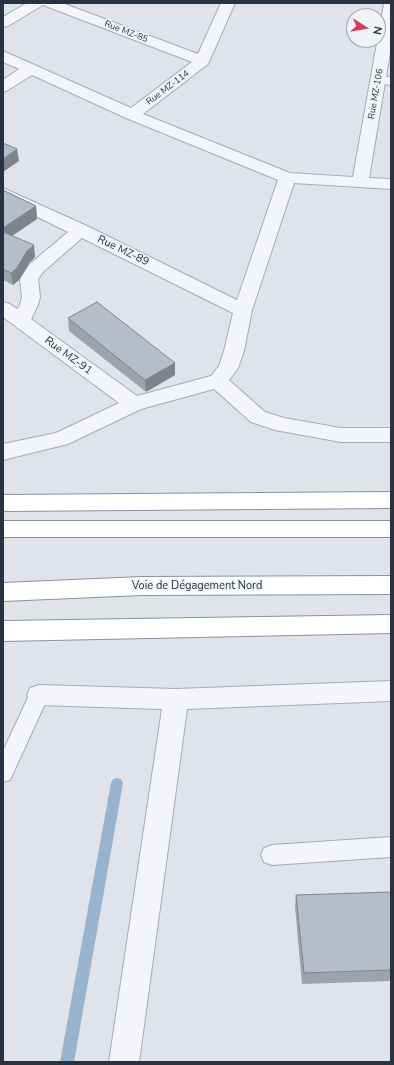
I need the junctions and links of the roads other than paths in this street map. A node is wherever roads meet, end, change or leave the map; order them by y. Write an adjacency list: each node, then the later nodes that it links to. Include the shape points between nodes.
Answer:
1 (37, 3): 5 (street)
2 (49, 3): 7 (street, Rue MZ-85)
3 (228, 3): 7 (street)
4 (391, 4): 9 (street, Rue MZ-106)
5 (3, 23)
6 (3, 56): 8 (street)
7 (204, 61): 11 (street, Rue MZ-114)
8 (30, 69): 10 (street); 11 (street)
9 (384, 81): 13 (street, Rue MZ-106)
10 (3, 87)
11 (132, 115): 12 (street)
12 (287, 178): 13 (street); 18 (street)
13 (360, 183): 14 (street)
14 (391, 184)
15 (3, 193): 16 (street, Rue MZ-89)
16 (80, 230): 18 (street, Rue MZ-89); 19 (street, via 36,268 29,279 29,305)
17 (3, 308): 19 (street, Rue MZ-91)
18 (243, 310): 20 (street, via 228,368)
19 (20, 321): 21 (street, Rue MZ-91)
20 (218, 381): 21 (street); 22 (street, via 258,417 282,425 341,435)
21 (134, 404): 23 (street, via 61,440)
22 (391, 435)
23 (3, 452)
24 (391, 500): 25 (highway)
25 (3, 502)
26 (3, 529): 27 (highway)
27 (391, 529)
28 (391, 585): 29 (highway, Voie de Dégagement Nord, via 142,586)
29 (3, 592)
30 (391, 624): 31 (highway)
31 (5, 632)
32 (391, 692): 34 (street)
33 (39, 695): 34 (street); 35 (lane)
34 (176, 699): 38 (street)
35 (3, 773)
36 (391, 847): 37 (lane)
37 (272, 854)
38 (124, 1062)

